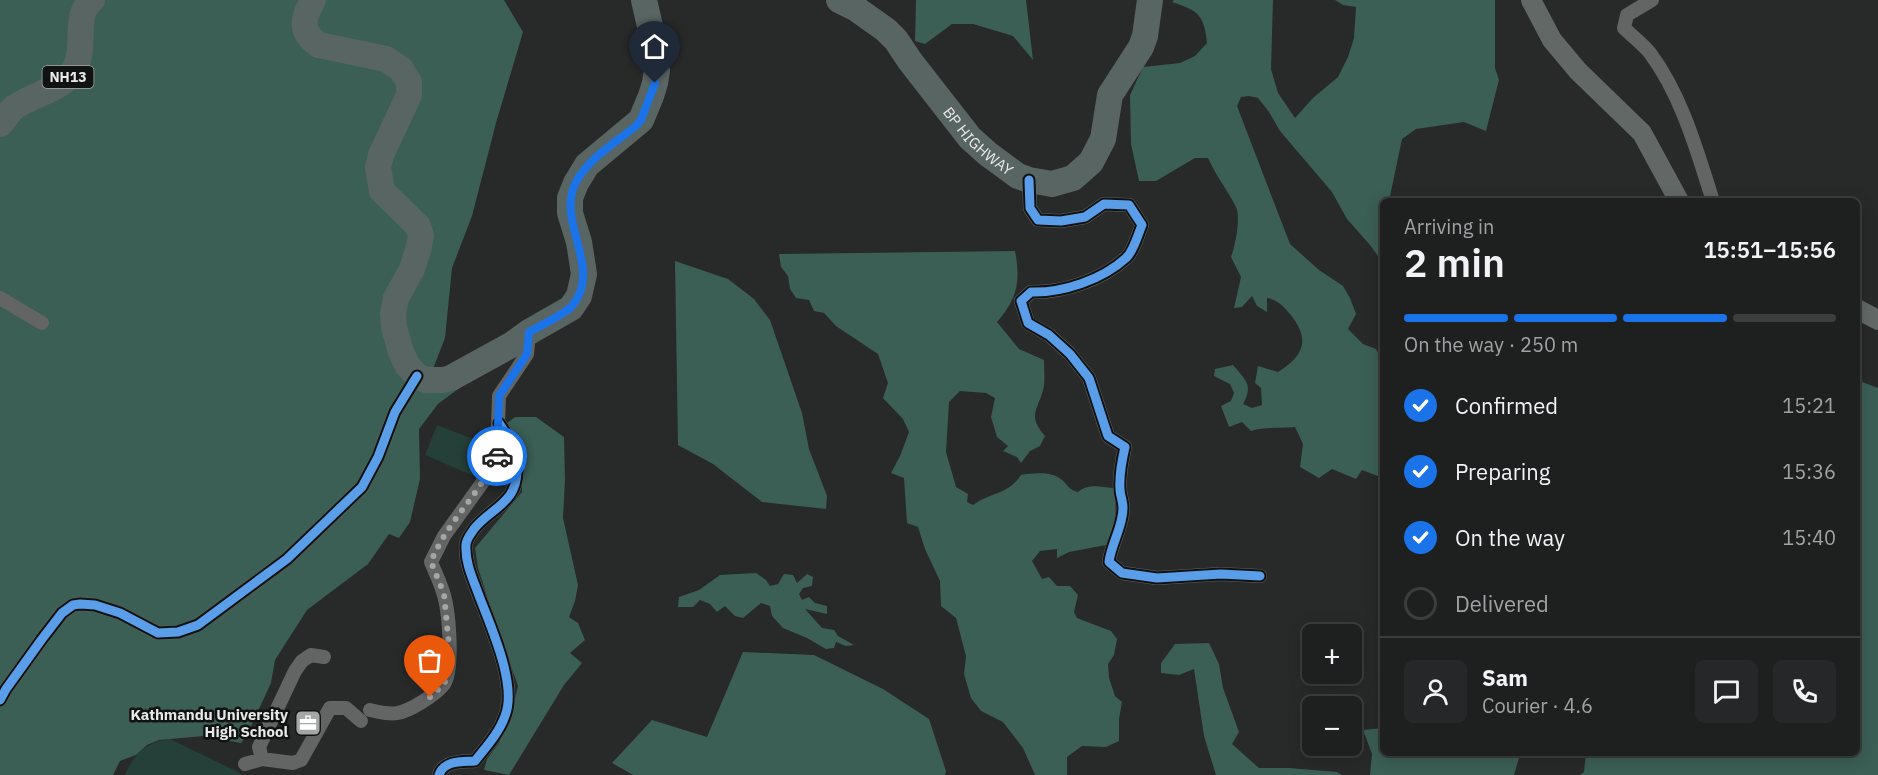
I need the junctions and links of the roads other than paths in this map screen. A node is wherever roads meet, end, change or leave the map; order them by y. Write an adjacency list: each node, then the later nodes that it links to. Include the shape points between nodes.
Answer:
1 (93, 0): 8 (highway, NH13, via 82,15 79,57 70,75 63,83 13,108)
2 (313, 0): 17 (highway, via 304,24 311,39 319,45 386,59 401,69 409,82 410,95 378,167 382,191 418,226 421,235 412,269 396,298 393,313 401,352)
3 (644, 0): 16 (highway, via 657,71 651,96 636,126 587,165 570,198 584,274 579,296 571,308)
4 (839, 0): 9 (highway, BP HIGHWAY, via 886,30 970,138 1018,176)
5 (1150, 0): 9 (highway, BP HIGHWAY, via 1142,47 1110,95 1103,139 1091,162 1062,182)
6 (1531, 0): 10 (street, via 1552,40 1642,133)
7 (1652, 0): 11 (street, via 1627,15 1624,28 1649,52 1671,86)
8 (0, 124)
9 (1029, 180): 19 (street, via 1030,208 1038,220 1085,217 1104,204 1129,206 1142,225 1128,257 1099,276 1045,292 1031,292 1021,301 1028,323 1049,335 1089,378 1108,436 1125,447 1120,478 1123,507 1109,562 1122,573 1157,578)
10 (1677, 198)
11 (1712, 198)
12 (0, 298): 15 (street)
13 (1860, 311): 14 (street)
14 (1878, 320)
15 (42, 323)
16 (529, 332): 17 (highway, via 451,378 436,381); 18 (street, via 527,354 499,396)
17 (417, 376): 21 (street, via 394,412 362,487 287,559 198,625 178,632 158,633 120,613 95,605 73,605 42,639)
18 (499, 423): 22 (street, via 497,455 490,472 444,536 431,562 444,594 450,657 444,684 408,710 388,715 365,716 346,708 330,708 301,760 293,763); 24 (street, via 508,437 518,478 510,496 476,526 465,542 467,562 504,664 506,714 493,739 475,760 447,764)
19 (1260, 576)
20 (324, 657): 22 (street, via 311,655 302,661 260,747)
21 (0, 700)
22 (262, 759): 23 (street)
23 (245, 764)
24 (439, 775)

